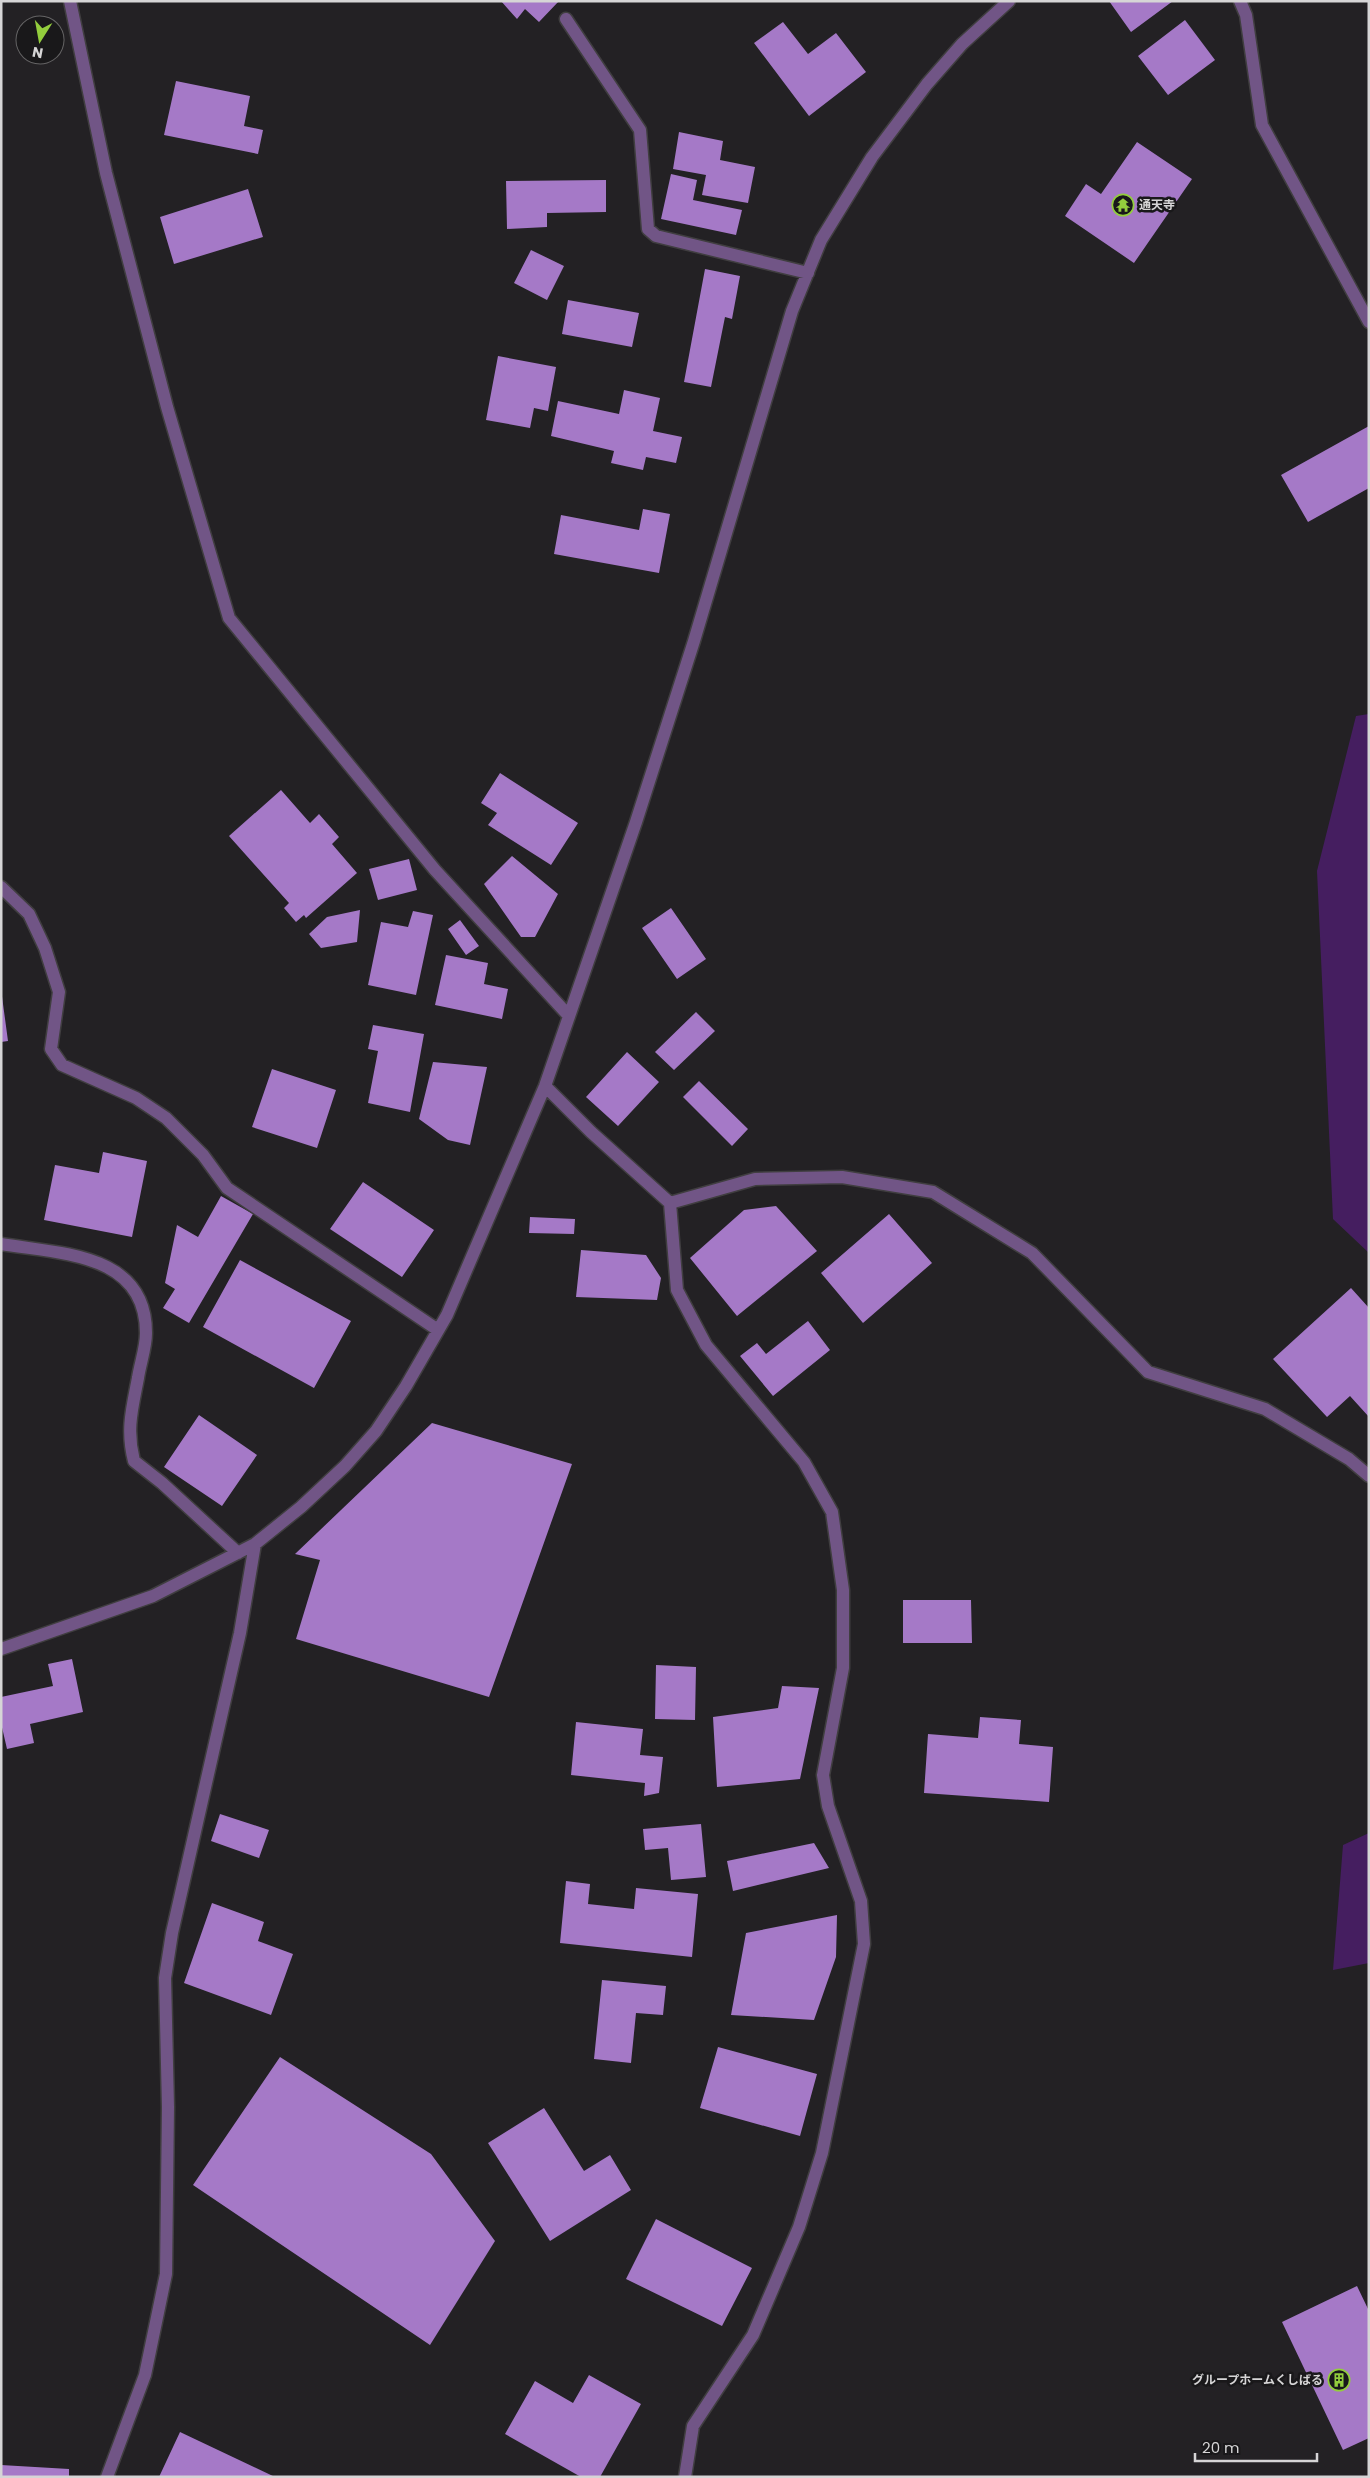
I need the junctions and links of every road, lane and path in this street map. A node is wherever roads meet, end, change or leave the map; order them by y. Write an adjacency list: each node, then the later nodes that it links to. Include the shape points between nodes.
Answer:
1 (70, 1): 8 (street, via 109,182 167,407 229,618 435,870)
2 (1010, 1): 5 (street, via 962,44 872,157 821,240)
3 (1240, 1): 6 (street, via 1246,15 1262,125)
4 (566, 19): 5 (street, via 640,130 648,229 656,236)
5 (808, 273): 8 (street, via 787,329 636,822)
6 (1369, 322)
7 (1, 887): 12 (street, via 29,914 45,948 59,992 51,1049 62,1065 136,1098 166,1118 203,1155 227,1188)
8 (569, 1016): 9 (street)
9 (545, 1086): 10 (street); 12 (street)
10 (670, 1203): 13 (street, via 755,1179 842,1178 933,1192 1032,1252 1148,1372 1265,1409 1349,1458); 18 (street, via 677,1290 706,1345 804,1462 832,1512 843,1590 843,1668 823,1775 828,1806 861,1901 864,1944 822,2153 799,2227 752,2335 693,2426)
11 (1, 1244): 15 (street, via 73,1256 111,1267 132,1284 143,1304 146,1334 128,1427 134,1461)
12 (438, 1330): 14 (street, via 376,1430 309,1500)
13 (1369, 1476)
14 (254, 1544): 15 (street); 17 (street, via 240,1633 172,1933 165,1978 168,2106 166,2274 145,2376)
15 (238, 1553): 16 (street, via 153,1596)
16 (1, 1649)
17 (107, 2477)
18 (686, 2477)

